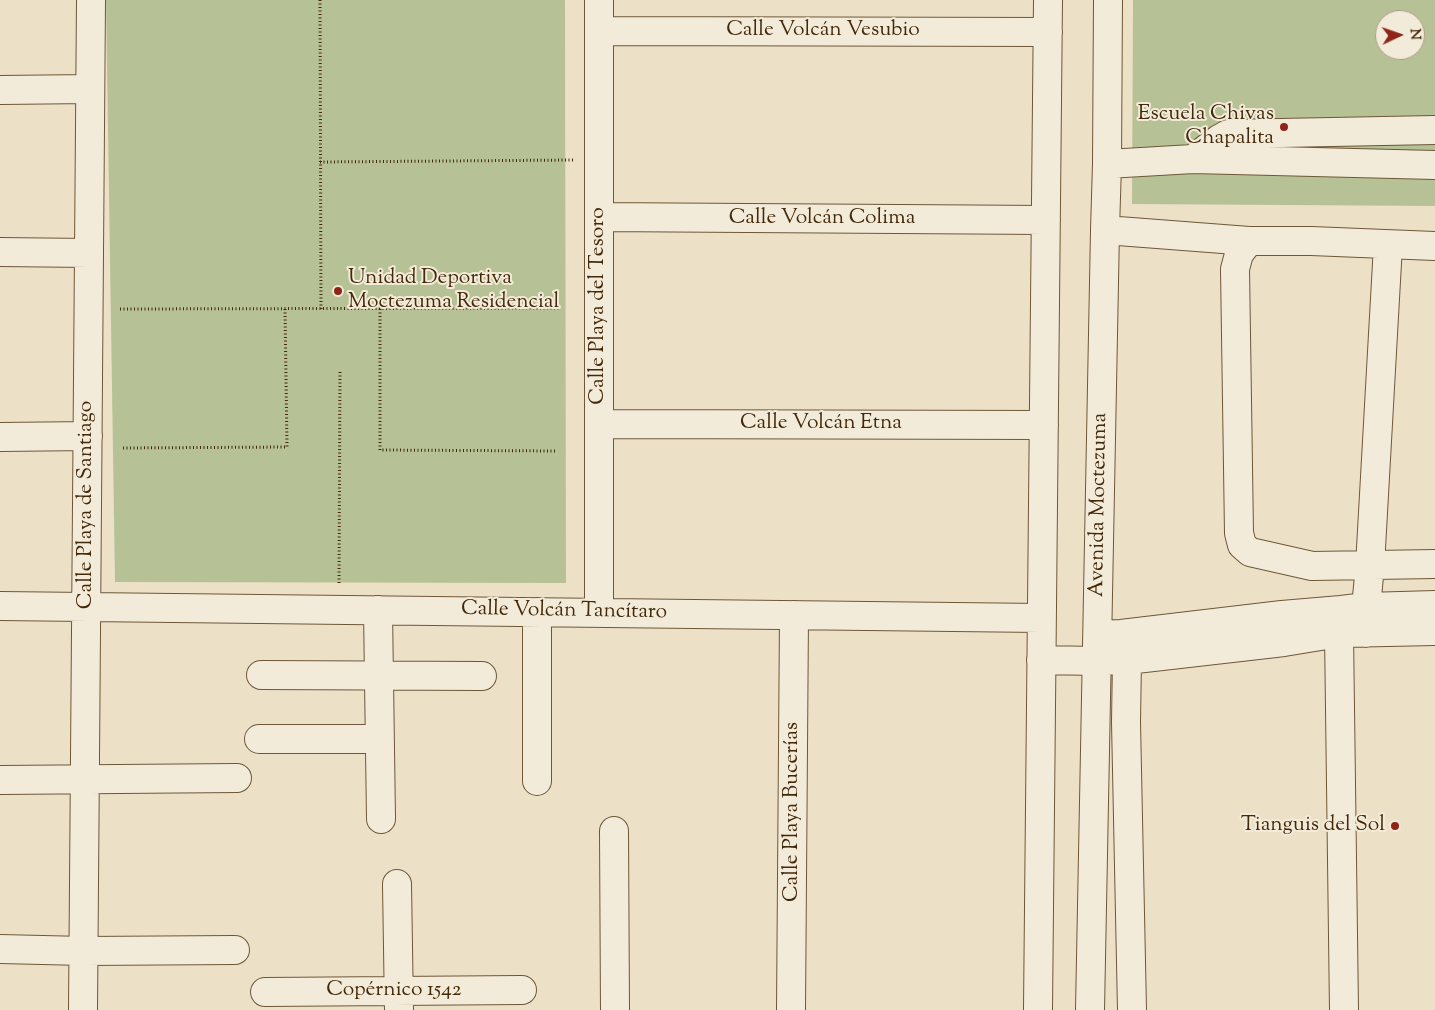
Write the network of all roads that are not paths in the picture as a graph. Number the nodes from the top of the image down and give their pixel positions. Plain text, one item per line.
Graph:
1 (91, 0) edge
2 (599, 0) edge
3 (1048, 0) edge
4 (1108, 0) edge
5 (599, 30) junction
6 (1048, 32) junction
7 (90, 89) junction
8 (0, 90) edge
9 (1435, 130) edge
10 (1193, 160) junction
11 (1108, 164) junction
12 (1435, 165) edge
13 (599, 217) junction
14 (1046, 220) junction
15 (1105, 230) junction
16 (1249, 241) junction
17 (1388, 245) junction
18 (1435, 246) edge
19 (0, 252) edge
20 (89, 253) junction
21 (599, 424) junction
22 (1044, 425) junction
23 (88, 436) junction
24 (0, 437) edge
25 (1435, 564) edge
26 (1370, 566) junction
27 (1435, 605) edge
28 (0, 606) edge
29 (87, 606) junction
30 (378, 610) junction
31 (536, 612) junction
32 (599, 613) junction
33 (794, 615) junction
34 (1041, 618) junction
35 (1366, 620) junction
36 (1435, 631) edge
37 (1339, 634) junction
38 (1098, 635) junction
39 (1041, 660) junction
40 (1128, 660) junction
41 (1097, 662) junction
42 (261, 675) dead end
43 (378, 675) junction
44 (482, 676) dead end
45 (260, 739) dead end
46 (379, 739) junction
47 (237, 778) dead end
48 (85, 779) junction
49 (0, 780) edge
50 (537, 781) dead end
51 (381, 819) dead end
52 (614, 831) dead end
53 (397, 884) dead end
54 (0, 949) edge
55 (235, 950) dead end
56 (84, 951) junction
57 (522, 990) dead end
58 (265, 992) dead end
59 (399, 1000) edge
60 (83, 1010) edge
61 (615, 1010) edge
62 (791, 1010) edge
63 (1038, 1010) edge
64 (1090, 1010) edge
65 (1132, 1010) edge
66 (1344, 1010) edge

1 - 7 street, Calle Playa de Santiago
2 - 5 street, Calle Playa del Tesoro
3 - 6 street
4 - 11 street, Avenida Moctezuma
5 - 6 street, Calle Volcán Vesubio
5 - 13 street, Calle Playa del Tesoro
6 - 14 street
7 - 8 street
7 - 20 street, Calle Playa de Santiago
9 - 10 street
10 - 11 street
10 - 12 street
11 - 15 street, Avenida Moctezuma
13 - 14 street, Calle Volcán Colima
13 - 21 street, Calle Playa del Tesoro
14 - 22 street
15 - 16 street
15 - 38 street, Avenida Moctezuma
16 - 17 street
16 - 26 street
17 - 18 street
17 - 26 street
19 - 20 street
20 - 23 street, Calle Playa de Santiago
21 - 22 street, Calle Volcán Etna
21 - 32 street, Calle Playa del Tesoro
22 - 34 street
23 - 24 street
23 - 29 street, Calle Playa de Santiago
25 - 26 street
26 - 35 street
27 - 35 street
28 - 29 street, Calle Volcán Tancítaro
29 - 30 street, Calle Volcán Tancítaro
29 - 48 street, Calle Playa de Santiago
30 - 31 street, Calle Volcán Tancítaro
30 - 43 street
31 - 32 street, Calle Volcán Tancítaro
31 - 50 street
32 - 33 street, Calle Volcán Tancítaro
33 - 34 street, Calle Volcán Tancítaro
33 - 62 street, Calle Playa Bucerías
34 - 39 street
35 - 36 street
35 - 37 street
35 - 38 street
37 - 40 street
37 - 66 street
38 - 41 street, Avenida Moctezuma
39 - 41 street
39 - 63 street
40 - 41 street
40 - 65 street
41 - 64 street, Avenida Moctezuma
42 - 43 street
43 - 44 street
43 - 46 street
45 - 46 street
46 - 51 street
47 - 48 street
48 - 49 street
48 - 56 street, Calle Playa de Santiago
52 - 61 street
53 - 59 street
54 - 56 street
55 - 56 street
56 - 60 street, Calle Playa de Santiago
57 - 59 street, Copérnico 1542
58 - 59 street, Copérnico 1542

